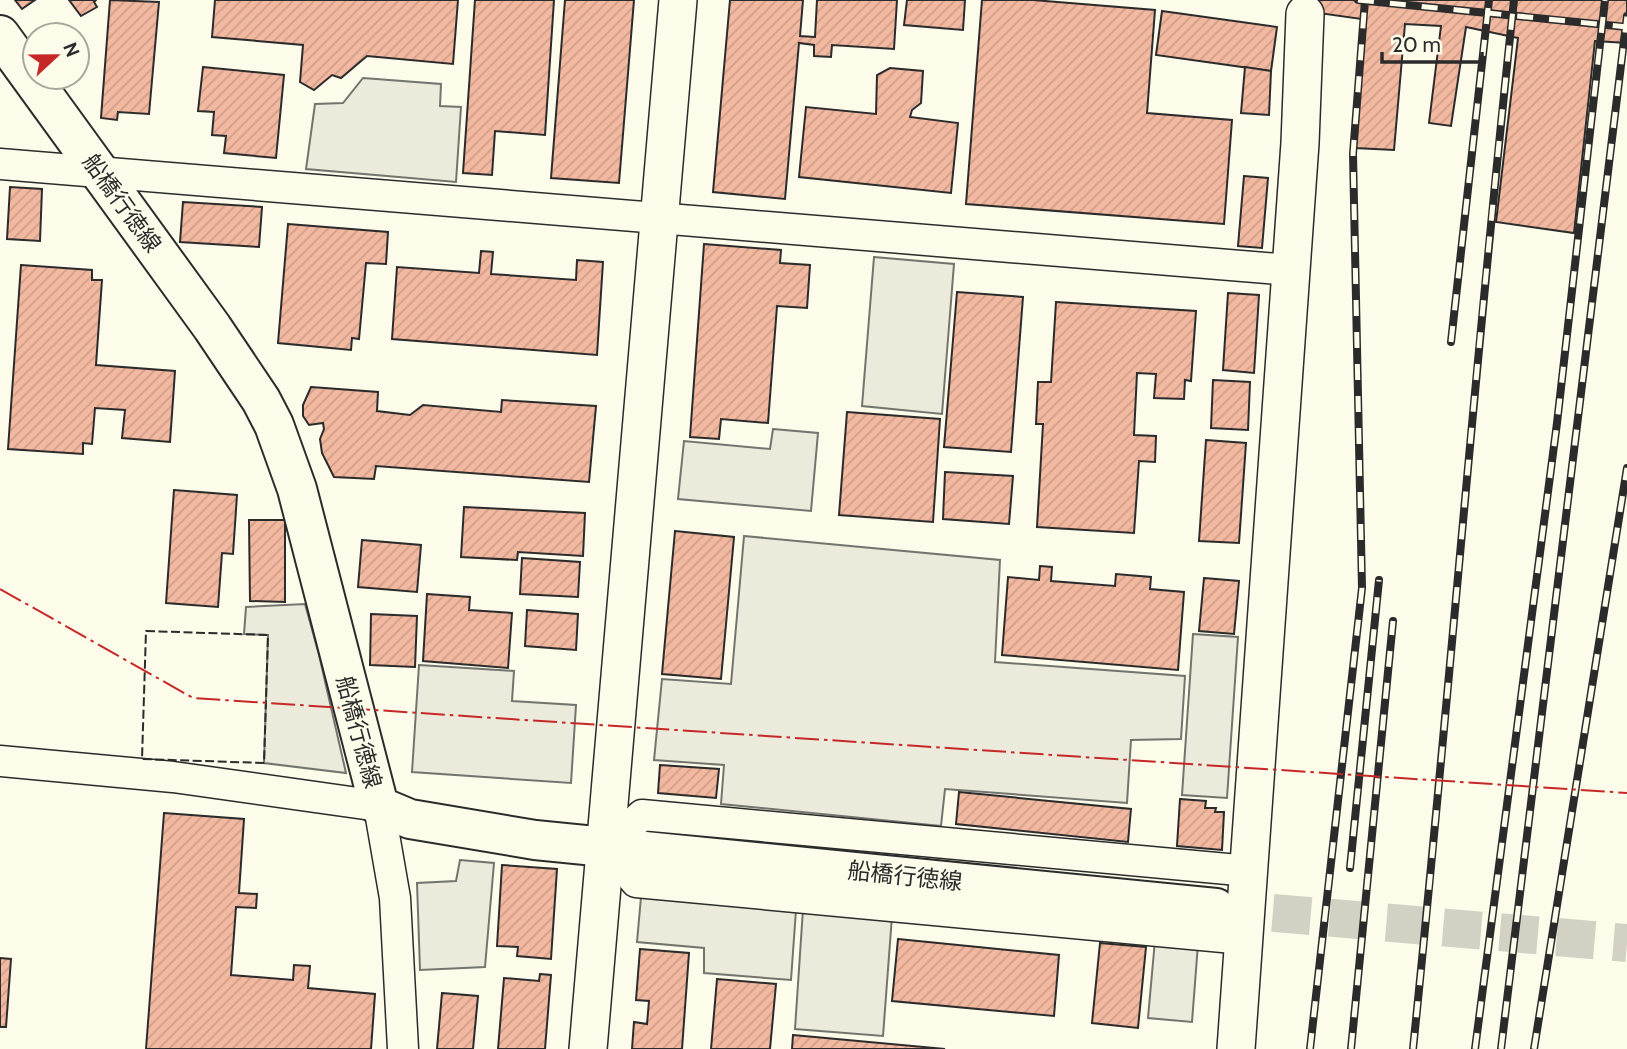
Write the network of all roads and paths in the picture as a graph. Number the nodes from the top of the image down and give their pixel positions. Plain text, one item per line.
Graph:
1 (678, 0) edge
2 (1305, 14) dead end
3 (0, 35) edge
4 (0, 164) edge
5 (101, 173) junction
6 (660, 218) junction
7 (1291, 270) junction
8 (0, 761) edge
9 (379, 806) junction
10 (607, 847) junction
11 (1249, 871) junction
12 (1216, 908) tunnel mouth
13 (1244, 939) junction
14 (403, 1049) edge
15 (588, 1049) edge
16 (1236, 1049) edge

1 - 6 street
2 - 7 street
3 - 5 main road, 船橋行徳線
4 - 5 street
5 - 6 street
5 - 9 main road, 船橋行徳線
6 - 7 street
6 - 10 street
7 - 11 street
8 - 9 street
9 - 10 main road, 船橋行徳線
9 - 14 street
10 - 11 street
10 - 12 main road, 船橋行徳線
10 - 13 street
10 - 15 street
11 - 13 street
13 - 16 street

